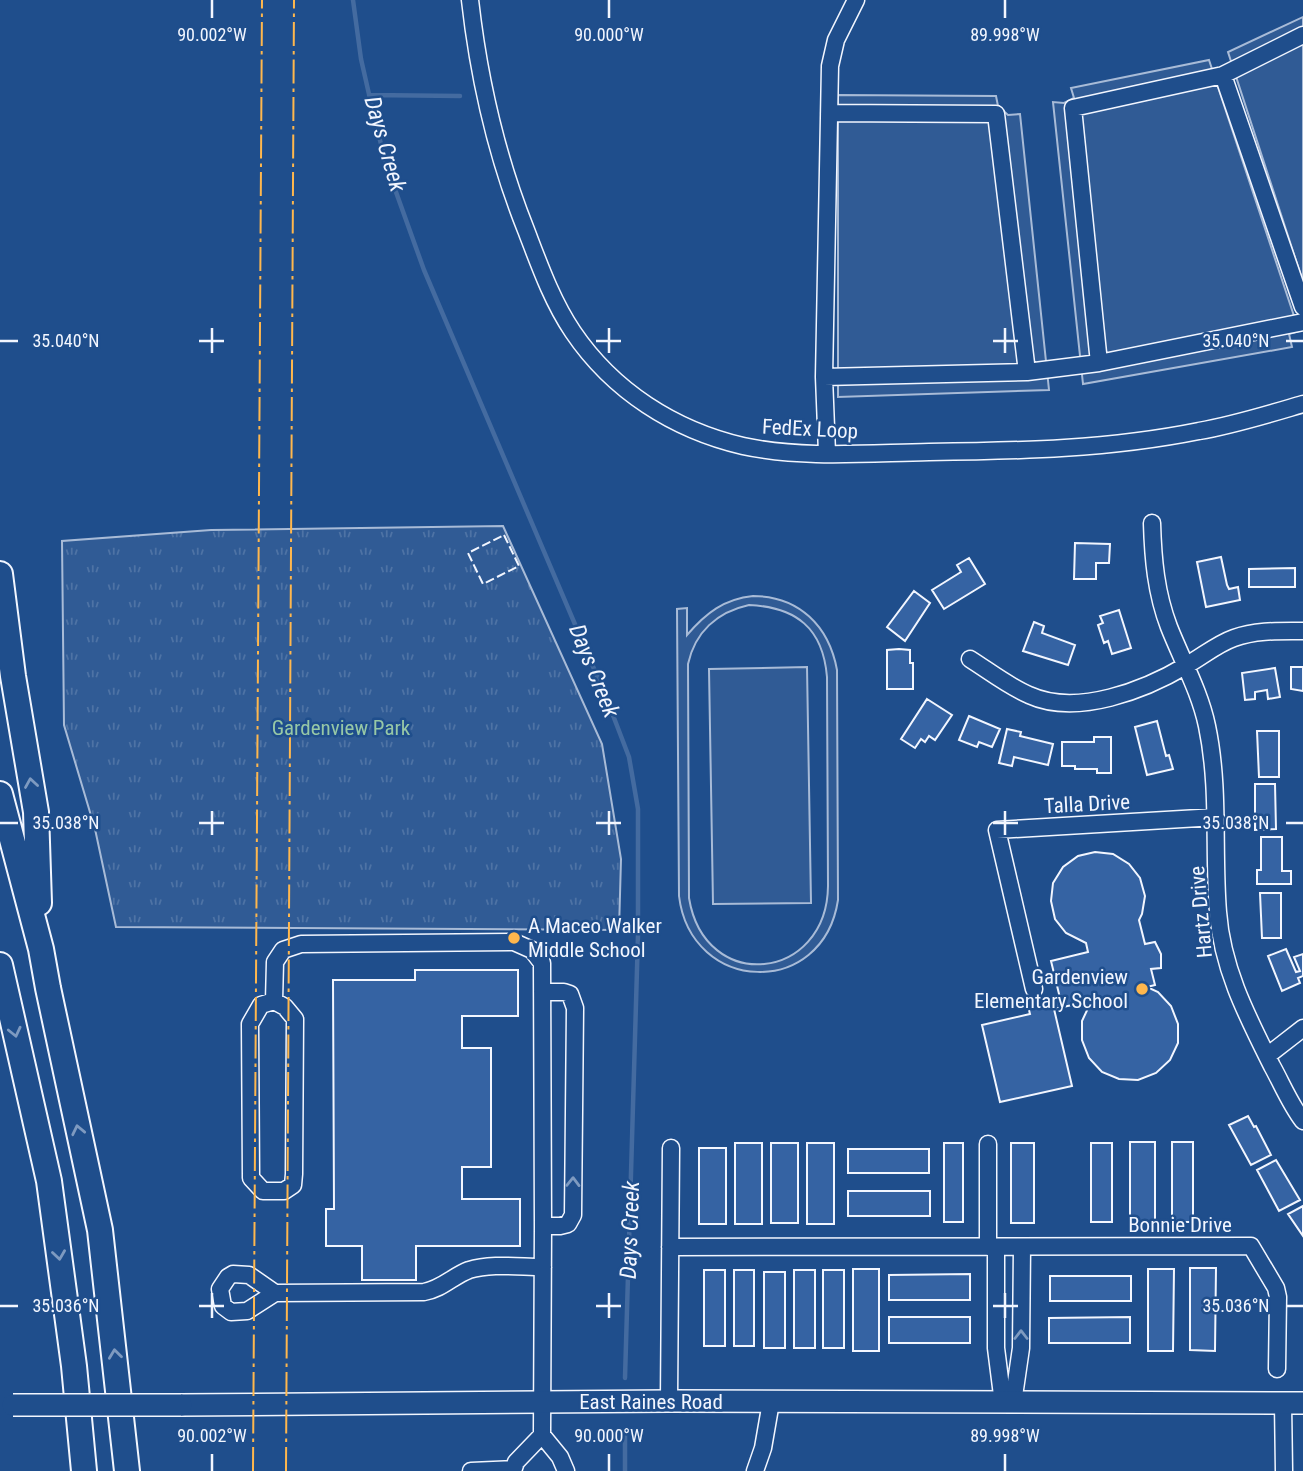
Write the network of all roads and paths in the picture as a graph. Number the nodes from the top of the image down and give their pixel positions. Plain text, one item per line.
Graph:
1 (470, 0) edge
2 (856, 0) edge
3 (1303, 35) edge
4 (1223, 75) junction
5 (829, 113) junction
6 (1303, 307) edge
7 (1303, 322) edge
8 (1099, 363) junction
9 (1027, 372) junction
10 (824, 377) junction
11 (1303, 404) edge
12 (827, 453) junction
13 (1152, 523) dead end
14 (0, 574) edge
15 (1303, 631) edge
16 (970, 659) dead end
17 (1185, 666) junction
18 (0, 794) edge
19 (1216, 817) junction
20 (41, 949) junction
21 (0, 965) edge
22 (1034, 989) dead end
23 (542, 992) junction
24 (274, 1001) junction
25 (1303, 1028) edge
26 (1267, 1056) junction
27 (1303, 1121) edge
28 (988, 1144) dead end
29 (671, 1148) dead end
30 (543, 1226) junction
31 (670, 1247) junction
32 (992, 1247) junction
33 (1022, 1247) junction
34 (543, 1267) junction
35 (275, 1293) dead end
36 (1277, 1369) dead end
37 (668, 1401) junction
38 (771, 1402) junction
39 (542, 1403) junction
40 (1008, 1403) junction
41 (1293, 1403) edge
42 (7, 1405) edge
43 (542, 1435) junction
44 (513, 1470) edge
45 (84, 1471) edge
46 (127, 1471) edge
47 (471, 1471) edge
48 (566, 1471) edge
49 (755, 1471) edge
50 (1284, 1471) edge

1 - 12 street, FedEx Loop
2 - 5 street
3 - 4 street
4 - 6 street
4 - 8 street
5 - 9 street
5 - 10 street
7 - 8 street
8 - 9 street
9 - 10 street
10 - 12 street
11 - 12 street, FedEx Loop
13 - 17 street, Hartz Drive
20 -> 14 highway
15 - 17 street
16 - 17 street
17 - 19 street, Hartz Drive
18 - 20 highway
19 - 22 street, Talla Drive
19 - 26 street, Hartz Drive
46 -> 20 highway
21 -> 45 highway
23 - 24 street
23 - 30 street
30 -> 23 street
24 - 24 street
25 - 26 street
26 - 27 street, Hartz Drive
28 - 32 street
29 - 31 street
30 - 34 street
31 - 32 street, Bonnie Drive
31 - 37 street
32 - 33 street, Bonnie Drive
32 - 40 street
33 - 36 street, Bonnie Drive
40 -> 33 street
34 - 35 street
34 - 39 street
37 - 38 main road, East Raines Road
37 - 39 main road, East Raines Road
38 - 40 main road, East Raines Road
38 - 49 street
39 - 42 main road, East Raines Road, bridge
39 - 43 street
40 - 41 main road, East Raines Road
41 - 50 street
43 - 44 street
43 - 48 street
44 - 47 street

